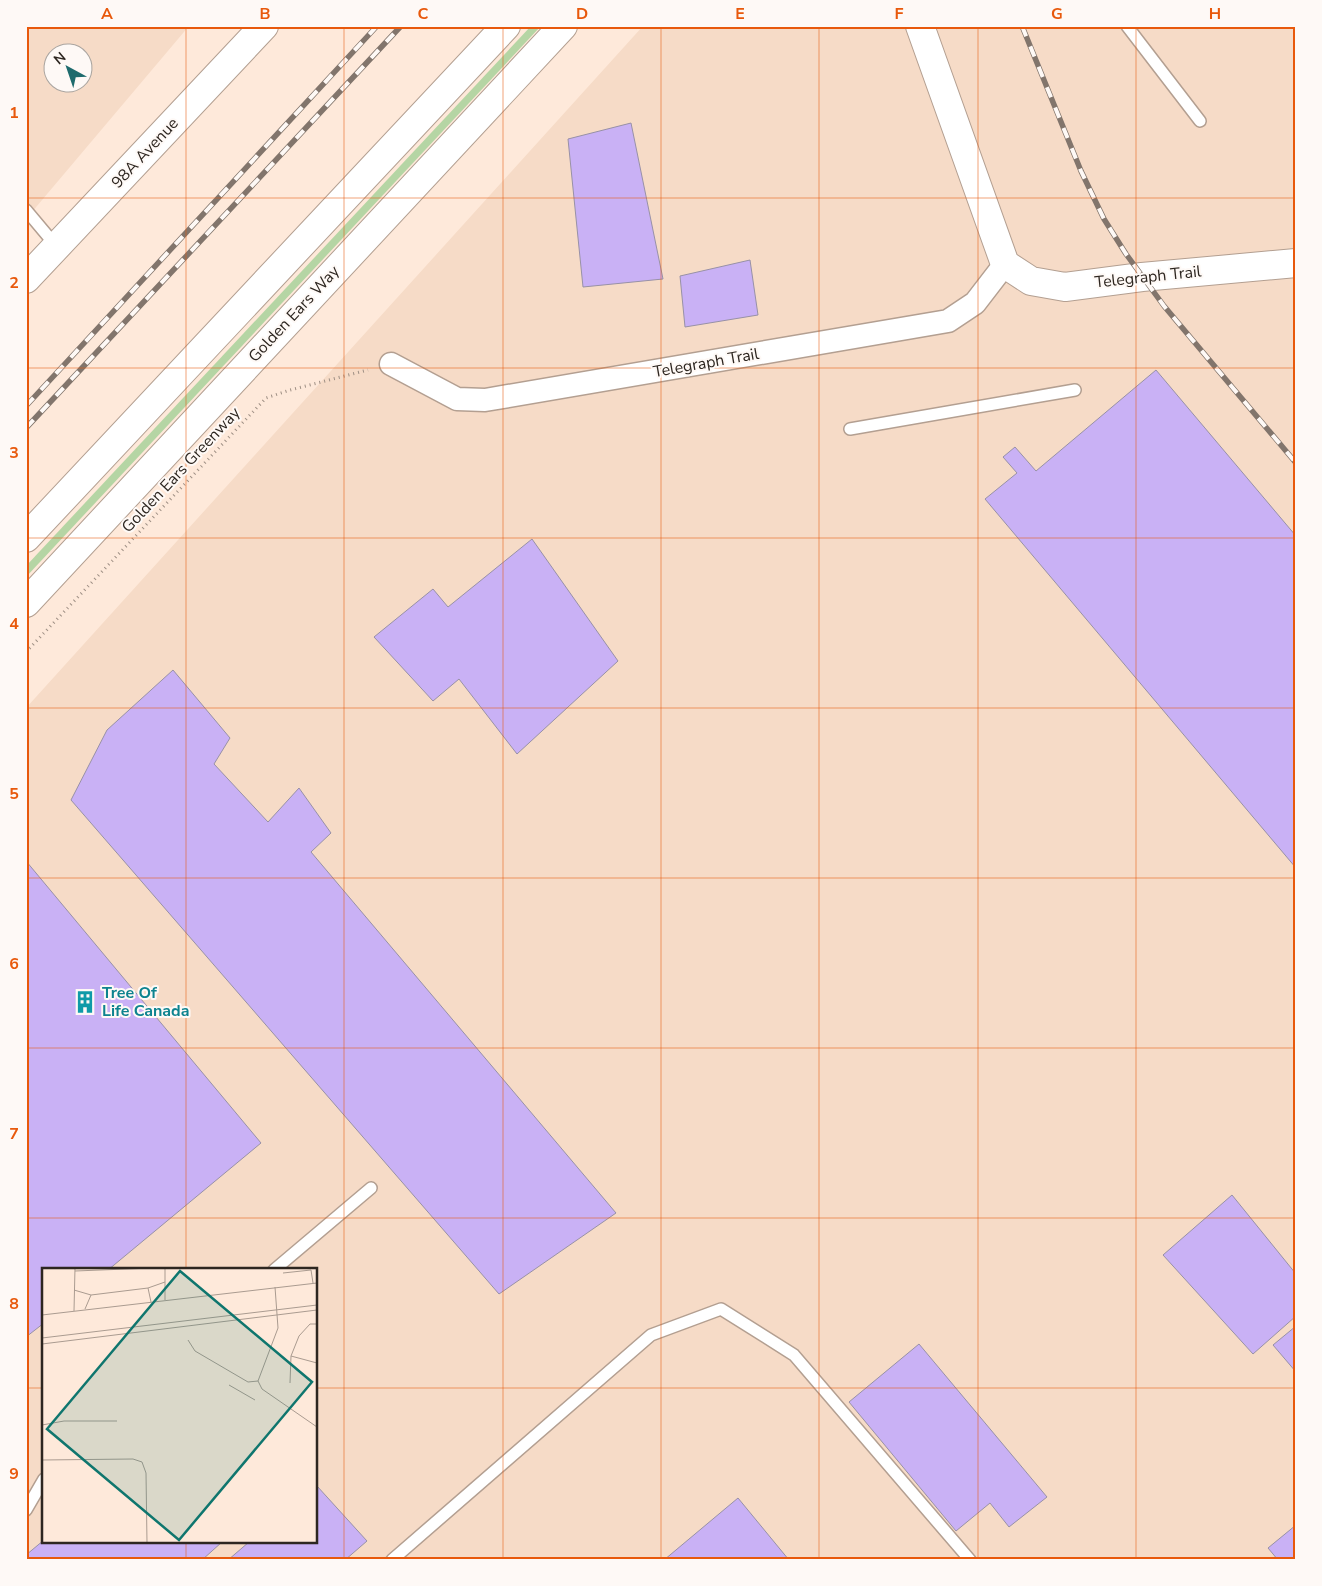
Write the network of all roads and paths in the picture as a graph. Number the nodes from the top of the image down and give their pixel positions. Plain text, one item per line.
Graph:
1 (264, 26) edge
2 (506, 26) edge
3 (563, 26) edge
4 (920, 26) edge
5 (1127, 26) edge
6 (1200, 121) dead end
7 (26, 210) edge
8 (57, 247) junction
9 (1296, 263) edge
10 (1005, 264) junction
11 (26, 280) edge
12 (390, 364) joint
13 (1075, 390) dead end
14 (850, 429) dead end
15 (26, 538) edge
16 (26, 603) edge
17 (26, 652) edge
18 (371, 1188) dead end
19 (276, 1268) edge
20 (42, 1482) edge
21 (26, 1510) edge
22 (392, 1560) edge
23 (970, 1560) edge

1 - 8 main road, 98A Avenue
2 - 15 main road
3 - 16 main road, Golden Ears Way
4 - 10 main road
5 - 6 lane
7 - 8 lane
8 - 11 main road, 98A Avenue
9 - 10 main road, Telegraph Trail
10 - 12 street, Telegraph Trail
12 - 17 path, Golden Ears Greenway
13 - 14 lane
18 - 19 lane
20 - 21 lane
22 - 23 lane

